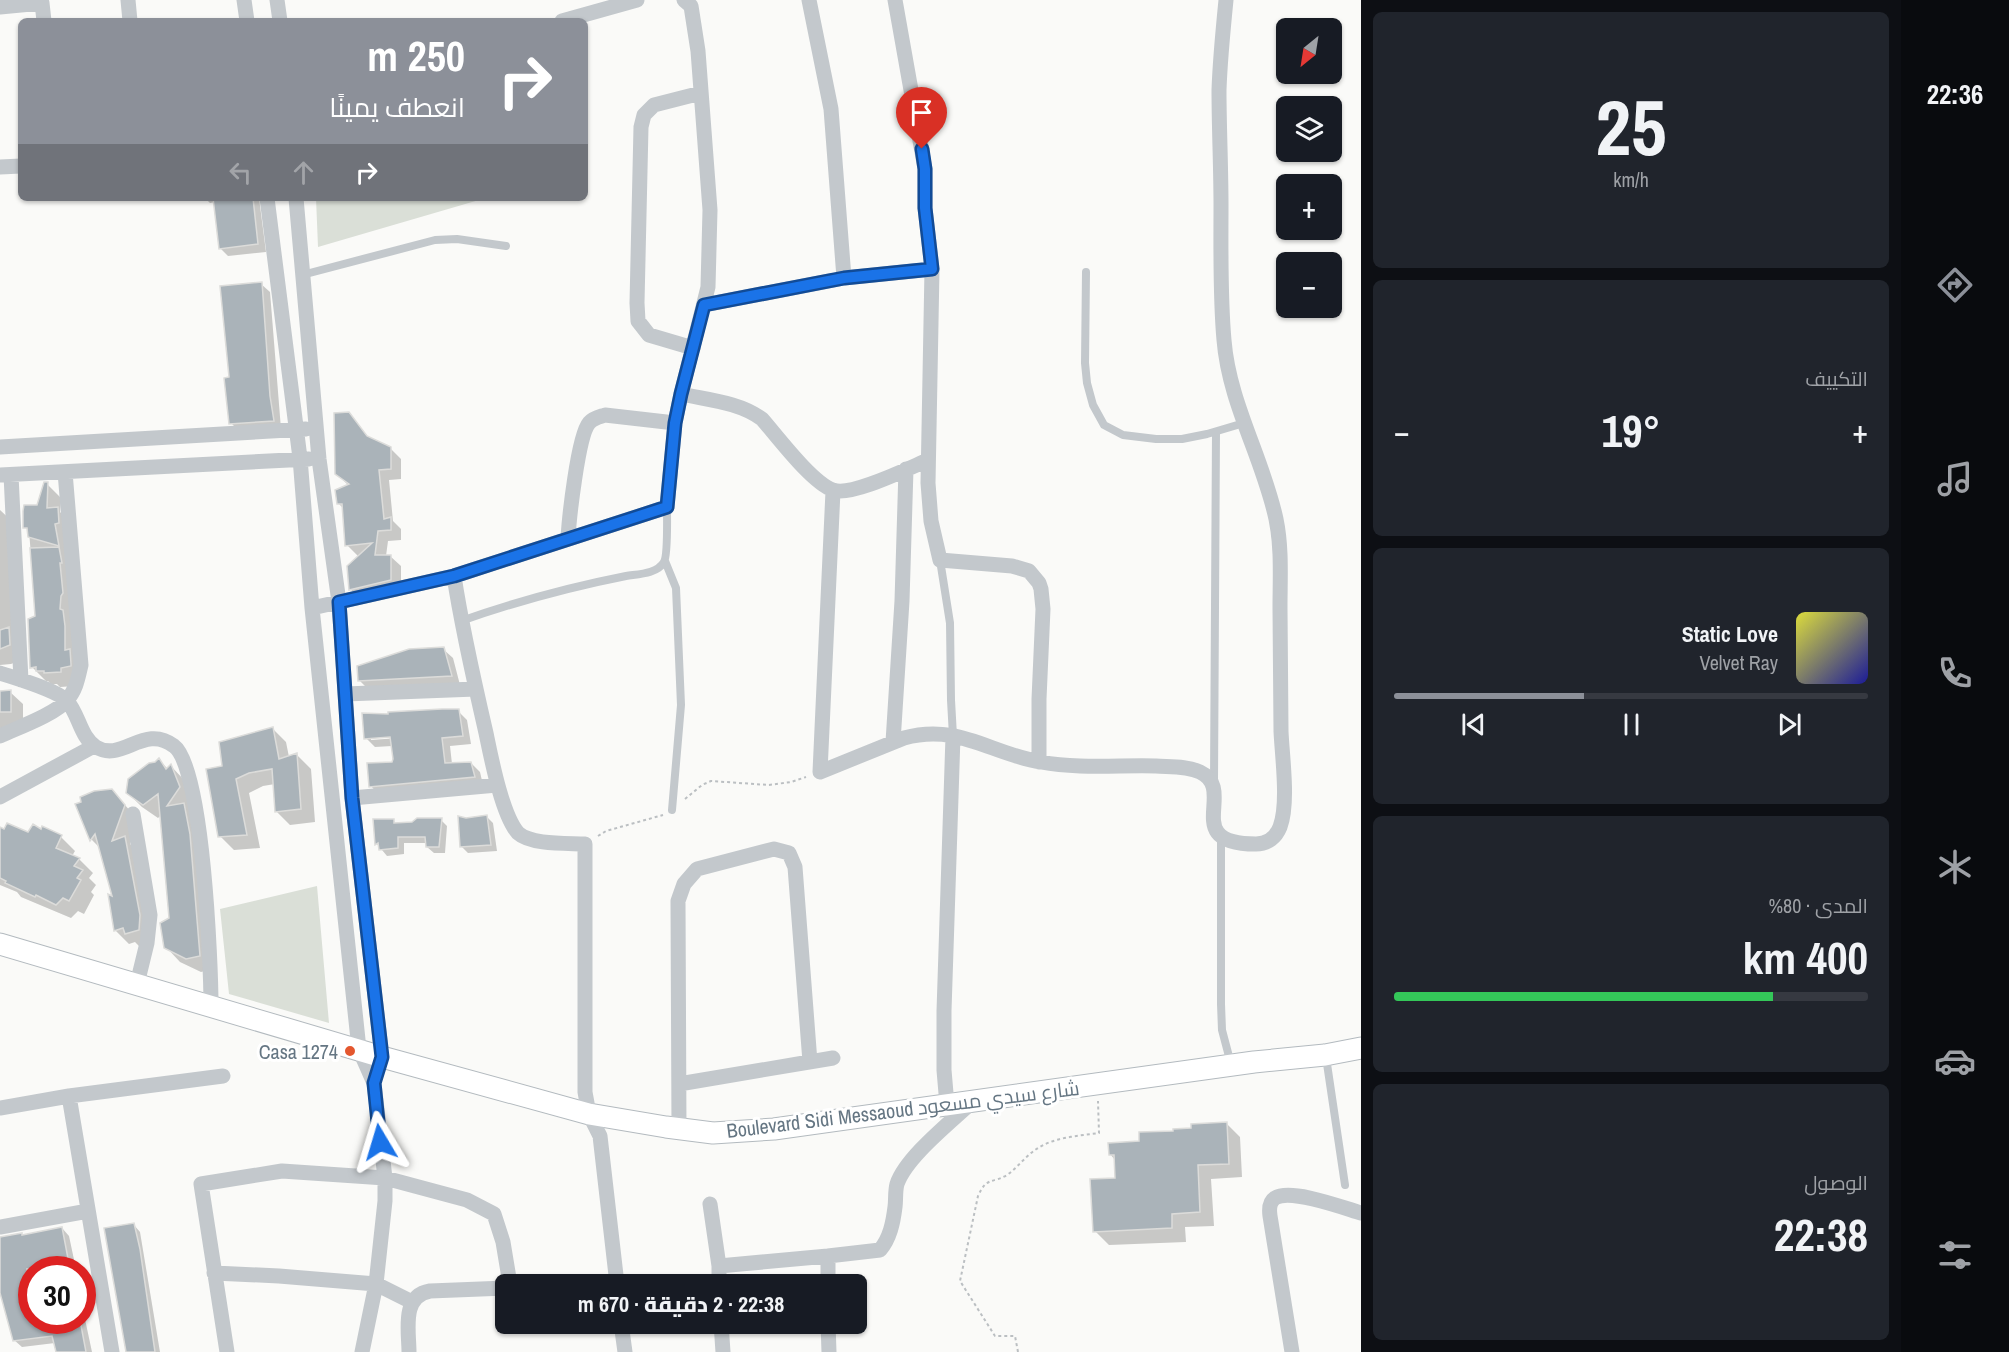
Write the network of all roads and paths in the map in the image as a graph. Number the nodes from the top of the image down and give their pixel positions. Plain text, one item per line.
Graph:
1 (128, 0) edge
2 (244, 0) edge
3 (277, 0) edge
4 (638, 0) edge
5 (684, 0) edge
6 (809, 0) edge
7 (895, 0) edge
8 (1226, 0) edge
9 (42, 2) edge
10 (0, 7) edge
11 (44, 18) edge
12 (130, 18) edge
13 (247, 18) edge
14 (280, 18) edge
15 (573, 18) edge
16 (701, 93) junction
17 (18, 166) edge
18 (0, 167) edge
19 (267, 201) edge
20 (296, 201) edge
21 (506, 246) dead end
22 (932, 269) junction
23 (1086, 272) dead end
24 (302, 275) junction
25 (844, 278) junction
26 (704, 305) junction
27 (693, 348) junction
28 (681, 394) junction
29 (675, 423) junction
30 (1244, 423) junction
31 (316, 429) junction
32 (295, 430) junction
33 (1216, 432) junction
34 (0, 447) edge
35 (300, 459) junction
36 (319, 459) junction
37 (928, 460) junction
38 (906, 469) junction
39 (65, 472) junction
40 (5, 475) edge
41 (833, 490) junction
42 (667, 507) junction
43 (568, 539) junction
44 (665, 561) junction
45 (940, 561) junction
46 (454, 576) junction
47 (339, 602) junction
48 (312, 608) junction
49 (460, 621) junction
50 (0, 672) edge
51 (21, 680) junction
52 (476, 689) junction
53 (345, 694) junction
54 (67, 701) junction
55 (0, 736) edge
56 (954, 736) junction
57 (893, 742) junction
58 (94, 746) junction
59 (1039, 762) junction
60 (820, 772) junction
61 (497, 785) junction
62 (1214, 786) junction
63 (0, 797) edge
64 (352, 798) junction
65 (672, 810) junction
66 (133, 813) dead end
67 (1221, 836) junction
68 (585, 844) junction
69 (0, 944) edge
70 (138, 984) junction
71 (211, 1006) junction
72 (360, 1048) junction
73 (1361, 1048) edge
74 (1325, 1055) junction
75 (382, 1057) junction
76 (833, 1058) dead end
77 (810, 1062) junction
78 (1231, 1065) junction
79 (223, 1076) dead end
80 (374, 1083) junction
81 (679, 1084) junction
82 (1097, 1085) junction
83 (69, 1096) junction
84 (973, 1101) junction
85 (947, 1105) junction
86 (0, 1108) edge
87 (588, 1114) junction
88 (680, 1129) junction
89 (385, 1178) junction
90 (1345, 1185) dead end
91 (710, 1204) dead end
92 (88, 1211) junction
93 (1361, 1213) edge
94 (0, 1227) edge
95 (828, 1256) junction
96 (718, 1266) junction
97 (214, 1273) junction
98 (508, 1274) edge
99 (616, 1274) edge
100 (718, 1274) edge
101 (828, 1274) edge
102 (376, 1284) junction
103 (495, 1288) edge
104 (412, 1302) junction
105 (623, 1334) edge
106 (722, 1334) edge
107 (828, 1334) edge
108 (112, 1352) edge
109 (227, 1352) edge
110 (363, 1352) edge
111 (409, 1352) edge
112 (625, 1352) edge
113 (723, 1352) edge
114 (829, 1352) edge
115 (1018, 1352) edge
116 (1292, 1352) edge

1 - 12 street
2 - 13 street
3 - 14 street
4 - 15 street
5 - 16 street
6 - 25 street
7 - 22 street
8 - 30 street
9 - 10 street
9 - 11 street
16 - 26 street
16 - 27 street
17 - 18 street
19 - 32 street
20 - 24 street
21 - 24 lane
22 - 25 street
22 - 37 street
23 - 33 lane
24 - 31 street
25 - 26 street
26 - 27 street
27 - 28 street
28 - 29 street
28 - 41 street
29 - 42 street
29 - 43 street
30 - 33 lane
30 - 67 street
31 - 32 street
31 - 36 street
32 - 34 street
32 - 35 street
33 - 62 lane
35 - 36 street
35 - 39 street
35 - 48 street
36 - 47 street
37 - 38 street
37 - 45 street
38 - 41 street
38 - 57 street
39 - 40 street
39 - 54 street
40 - 51 street
41 - 60 street
42 - 43 street
42 - 44 lane
43 - 46 street
44 - 49 lane
44 - 65 lane
45 - 56 lane
45 - 59 street
46 - 47 street
46 - 49 street
47 - 48 street
47 - 53 street
48 - 72 street
49 - 52 street
50 - 51 street
51 - 54 street
52 - 53 street
52 - 61 street
53 - 64 street
54 - 55 street
54 - 58 street
56 - 57 street
56 - 59 street
56 - 85 street
57 - 60 street
58 - 63 street
58 - 71 street
59 - 62 street
60 - 65 path
61 - 64 street
61 - 68 street
62 - 67 street
64 - 75 street
65 - 68 path
66 - 70 street
67 - 78 lane
68 - 87 street
69 - 70 street, Boulevard Sidi Messaoud شارع سيدي مسعود
70 - 71 street, Boulevard Sidi Messaoud شارع سيدي مسعود
71 - 72 street, Boulevard Sidi Messaoud شارع سيدي مسعود
72 - 75 street, Boulevard Sidi Messaoud شارع سيدي مسعود
72 - 80 street
73 - 74 street, Boulevard Sidi Messaoud شارع سيدي مسعود
74 - 78 street, Boulevard Sidi Messaoud شارع سيدي مسعود
74 - 90 lane
75 - 80 street
75 - 87 street, Boulevard Sidi Messaoud شارع سيدي مسعود
76 - 77 street
77 - 81 street
77 - 81 street
78 - 82 street, Boulevard Sidi Messaoud شارع سيدي مسعود
79 - 83 street
80 - 89 street
81 - 88 street
82 - 84 street, Boulevard Sidi Messaoud شارع سيدي مسعود
82 - 115 path
83 - 86 street
83 - 92 street
84 - 85 street, Boulevard Sidi Messaoud شارع سيدي مسعود
84 - 95 street
85 - 88 street, Boulevard Sidi Messaoud شارع سيدي مسعود
87 - 88 street, Boulevard Sidi Messaoud شارع سيدي مسعود
87 - 99 street
89 - 97 street
89 - 98 street
89 - 102 street
91 - 96 street
92 - 94 street
92 - 108 street
93 - 116 street
95 - 96 street
95 - 101 street
96 - 100 street
97 - 102 street
97 - 109 street
102 - 104 street
102 - 110 street
103 - 104 street
104 - 111 street
105 - 112 street
106 - 113 street
107 - 114 street

